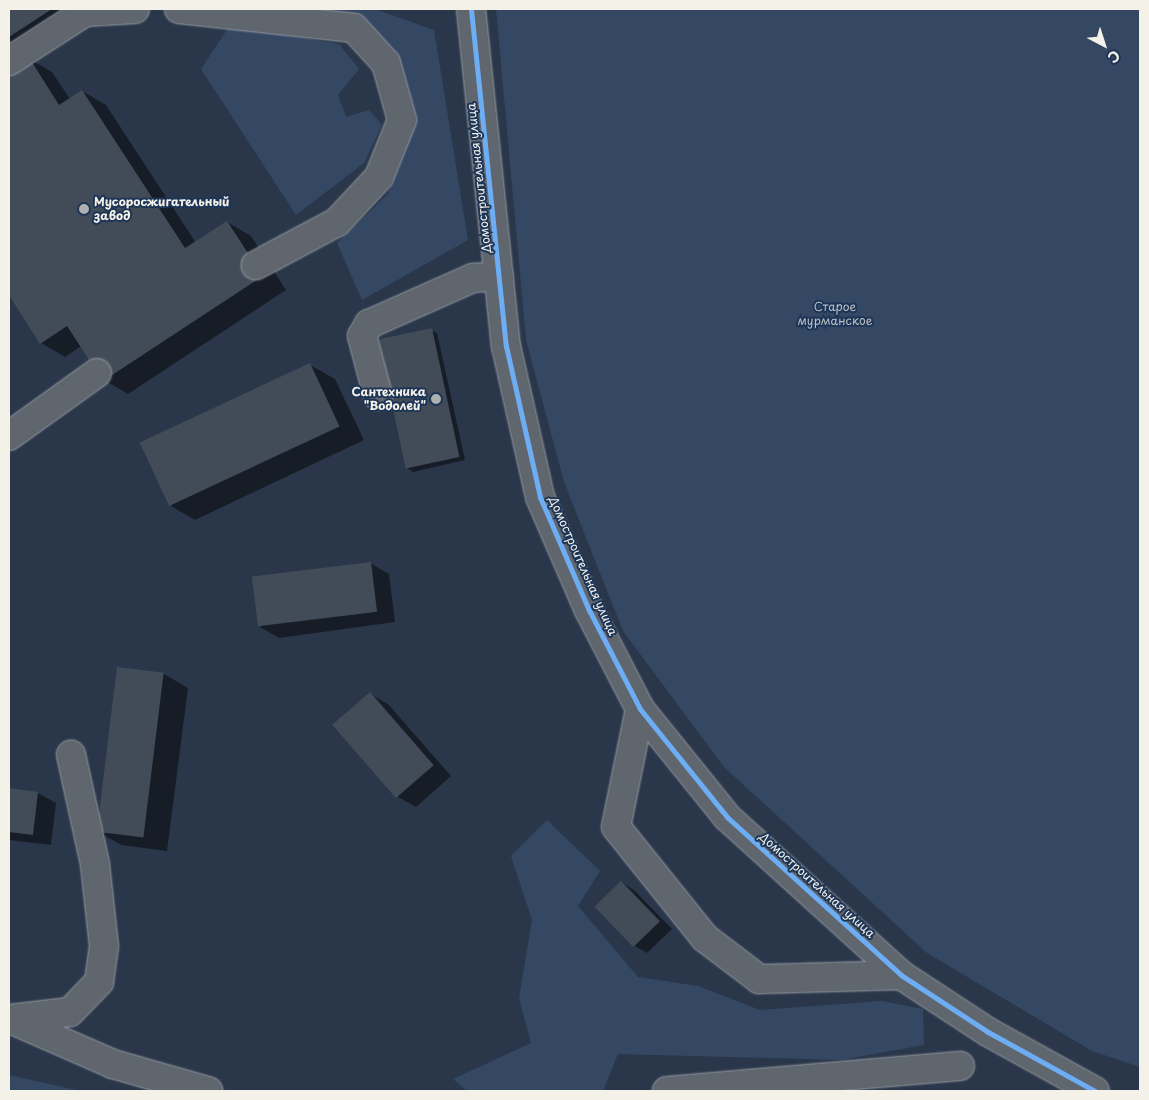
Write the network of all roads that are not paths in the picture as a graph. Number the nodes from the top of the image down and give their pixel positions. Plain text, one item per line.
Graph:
1 (135, 9) edge
2 (179, 9) edge
3 (471, 9) edge
4 (9, 61) edge
5 (256, 265) dead end
6 (499, 276) junction
7 (97, 373) dead end
8 (378, 396) dead end
9 (9, 436) edge
10 (640, 709) junction
11 (71, 755) dead end
12 (902, 975) junction
13 (9, 1019) edge
14 (960, 1066) dead end
15 (208, 1091) edge
16 (667, 1091) edge
17 (1095, 1091) edge

1 - 4 street
2 - 5 street
3 - 6 street, Домостроительная улица
6 - 8 street
6 - 10 street, Домостроительная улица
7 - 9 street
10 - 12 street, Домостроительная улица
10 - 12 street
11 - 13 street
12 - 17 street, Домостроительная улица
13 - 15 street
14 - 16 street

